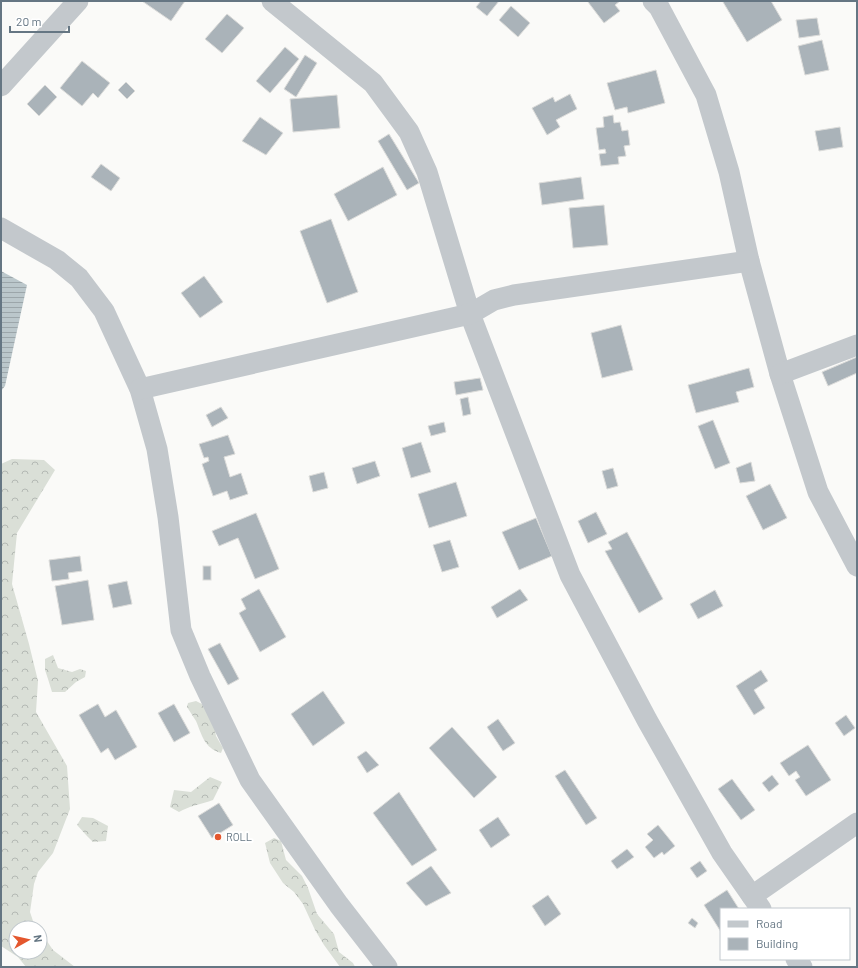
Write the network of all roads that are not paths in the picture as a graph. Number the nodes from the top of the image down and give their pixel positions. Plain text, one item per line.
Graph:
1 (78, 1) edge
2 (272, 1) edge
3 (653, 1) edge
4 (1, 86) edge
5 (1, 228) edge
6 (749, 261) junction
7 (470, 314) junction
8 (857, 345) edge
9 (780, 374) junction
10 (140, 389) junction
11 (857, 566) edge
12 (857, 823) edge
13 (756, 902) edge
14 (387, 967) edge

1 - 4 street
2 - 7 street
3 - 6 street
5 - 10 street
6 - 7 street
6 - 9 street
7 - 10 street
7 - 13 street
8 - 9 street
9 - 11 street
10 - 14 street
12 - 13 street

